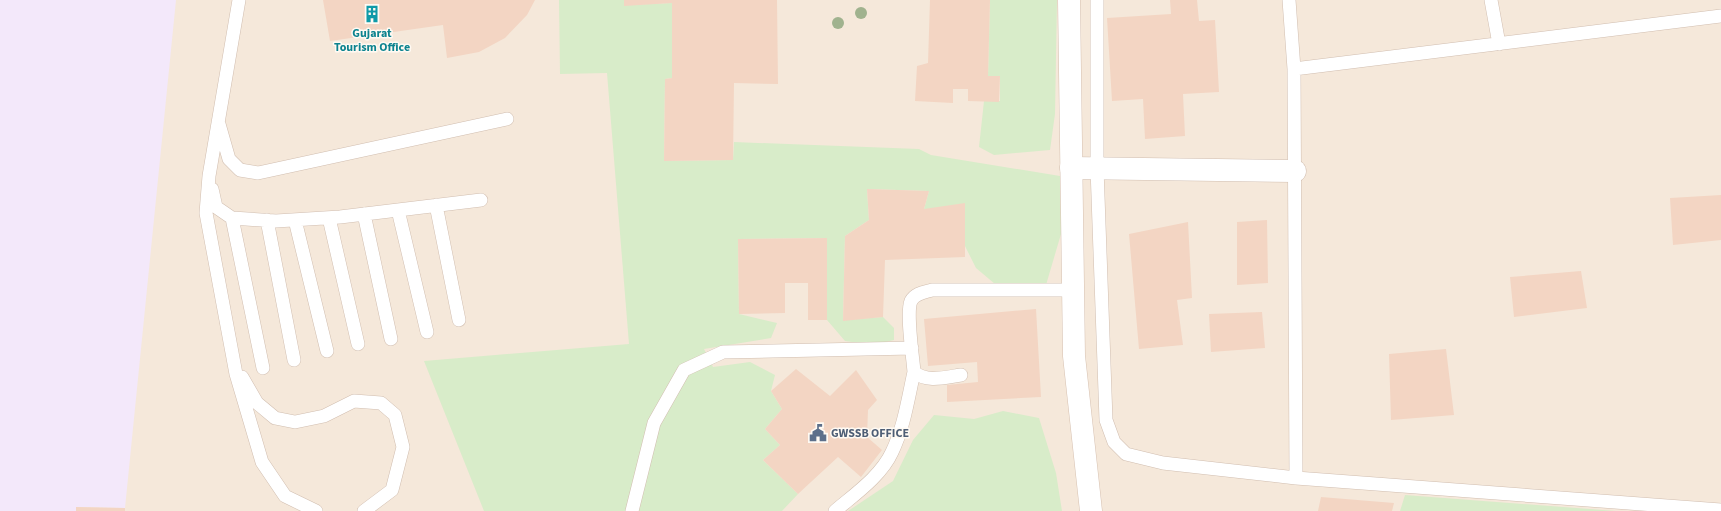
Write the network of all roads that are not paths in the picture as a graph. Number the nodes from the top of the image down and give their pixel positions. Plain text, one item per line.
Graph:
1 (239, 0) edge
2 (1069, 0) edge
3 (1097, 0) edge
4 (1289, 0) edge
5 (1490, 0) edge
6 (1721, 16) edge
7 (1499, 44) junction
8 (1294, 69) junction
9 (218, 119) junction
10 (506, 119) dead end
11 (1071, 168) junction
12 (1097, 168) junction
13 (1295, 171) junction
14 (209, 176) junction
15 (481, 200) dead end
16 (436, 205) junction
17 (398, 210) junction
18 (364, 214) junction
19 (232, 218) junction
20 (329, 218) junction
21 (266, 220) junction
22 (295, 220) junction
23 (1073, 290) junction
24 (459, 320) dead end
25 (427, 332) dead end
26 (391, 339) dead end
27 (358, 344) dead end
28 (912, 348) junction
29 (326, 351) dead end
30 (294, 360) dead end
31 (234, 363) junction
32 (263, 368) dead end
33 (914, 372) junction
34 (961, 375) dead end
35 (1296, 478) junction
36 (1721, 510) edge
37 (316, 511) edge
38 (364, 511) edge
39 (632, 511) edge
40 (836, 511) edge
41 (1092, 511) edge

1 - 9 lane
2 - 11 street
3 - 12 lane
4 - 8 lane
5 - 7 lane
6 - 7 lane
7 - 8 lane
8 - 13 lane
9 - 10 lane
9 - 14 lane
11 - 12 street
11 - 23 street
12 - 13 street
12 - 35 lane
13 - 35 lane
14 - 19 lane
14 - 31 lane
15 - 16 lane
16 - 17 lane
16 - 24 lane
17 - 18 lane
17 - 25 lane
18 - 20 lane
18 - 26 lane
19 - 21 lane
19 - 32 lane
20 - 22 lane
20 - 27 lane
21 - 22 lane
21 - 30 lane
22 - 29 lane
23 - 28 lane
23 - 41 street
28 - 33 lane
28 - 39 lane
31 - 37 lane
31 - 38 lane
33 - 34 lane
33 - 40 lane
35 - 36 lane

